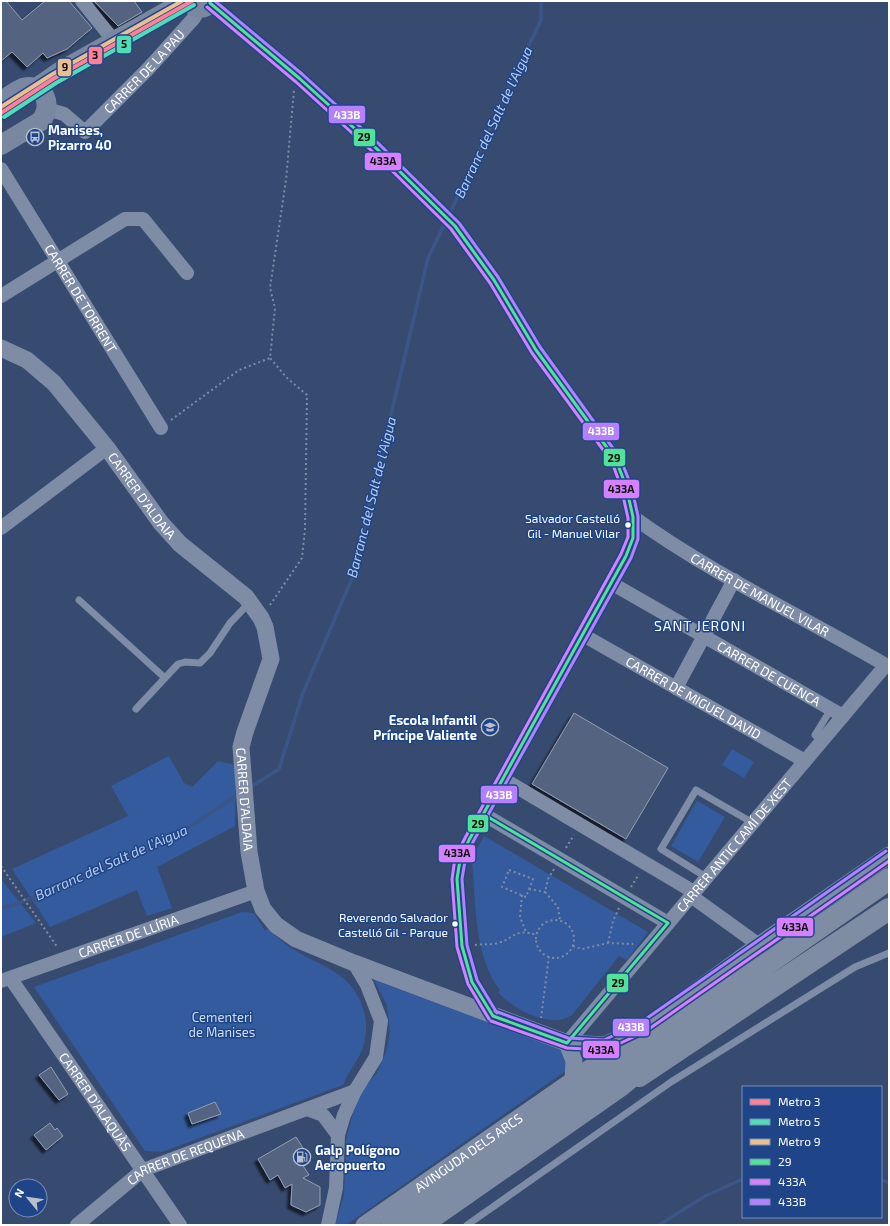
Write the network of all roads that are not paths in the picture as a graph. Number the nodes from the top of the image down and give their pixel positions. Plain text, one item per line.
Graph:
1 (82, 1) edge
2 (199, 3) edge
3 (114, 41) junction
4 (36, 88) junction
5 (1, 101) edge
6 (47, 109) junction
7 (1, 145) edge
8 (1, 169) edge
9 (58, 260) junction
10 (187, 273) dead end
11 (1, 296) edge
12 (1, 348) edge
13 (161, 428) road end
14 (107, 448) junction
15 (633, 517) junction
16 (1, 528) edge
17 (734, 580) junction
18 (611, 583) junction
19 (79, 600) dead end
20 (250, 602) junction
21 (583, 635) junction
22 (704, 636) junction
23 (887, 666) edge
24 (165, 678) junction
25 (676, 688) junction
26 (136, 708) dead end
27 (837, 712) junction
28 (805, 761) junction
29 (503, 779) junction
30 (483, 814) junction
31 (753, 823) junction
32 (889, 855) edge
33 (706, 878) junction
34 (889, 879) edge
35 (256, 890) junction
36 (692, 894) junction
37 (889, 895) edge
38 (889, 909) edge
39 (668, 923) junction
40 (759, 945) junction
41 (889, 953) edge
42 (354, 963) junction
43 (6, 980) edge
44 (493, 1016) junction
45 (643, 1027) junction
46 (567, 1043) junction
47 (573, 1080) junction
48 (620, 1086) junction
49 (355, 1092) junction
50 (307, 1109) junction
51 (338, 1135) junction
52 (143, 1170) junction
53 (77, 1225) edge
54 (180, 1225) edge
55 (328, 1225) edge
56 (364, 1225) edge
57 (392, 1225) edge
58 (421, 1225) edge
59 (467, 1225) edge

1 - 3 street
2 - 3 main road
2 - 6 street, CARRER DE LA PAU
2 - 15 street
3 - 4 main road
4 - 5 main road
4 - 6 main road
6 - 7 main road
8 - 9 street, CARRER DE TORRENT
9 - 10 street
9 - 11 street
9 - 13 street, CARRER DE TORRENT
12 - 14 street, CARRER D’ALDAIA
14 - 16 street
14 - 20 street, CARRER D’ALDAIA
15 - 17 street, CARRER DE MANUEL VILAR
15 - 18 street
17 - 22 street
17 - 23 street, CARRER DE MANUEL VILAR
18 - 21 street
18 - 22 street, CARRER DE CUENCA
19 - 24 lane
20 - 24 lane
20 - 35 street, CARRER D’ALDAIA
21 - 25 street, CARRER DE MIGUEL DAVID
21 - 29 street
22 - 25 street
22 - 27 street, CARRER DE CUENCA
23 - 27 street, CARRER ANTIC CAMÍ DE XEST
24 - 26 lane
25 - 28 street, CARRER DE MIGUEL DAVID
27 - 28 street, CARRER ANTIC CAMÍ DE XEST
28 - 31 street, CARRER ANTIC CAMÍ DE XEST
29 - 30 street
29 - 36 street
30 - 39 street
30 - 44 street
31 - 33 street, CARRER ANTIC CAMÍ DE XEST
31 - 33 lane
32 - 40 street
33 - 36 street, CARRER ANTIC CAMÍ DE XEST
34 - 57 highway
35 - 42 street, CARRER D’ALDAIA
35 - 43 street, CARRER DE LLÍRIA
36 - 39 street, CARRER ANTIC CAMÍ DE XEST
36 - 40 street
37 - 48 highway
38 - 48 highway
39 - 46 street, CARRER ANTIC CAMÍ DE XEST
40 - 45 street
41 - 59 lane
42 - 44 street, CARRER D’ALDAIA
42 - 49 street
43 - 52 street, CARRER D’ALAQUÀS
44 - 46 street, CARRER D’ALDAIA
45 - 46 street, CARRER D’ALDAIA
45 - 47 street, AVINGUDA DELS ARCS
46 - 47 street
47 - 56 street, AVINGUDA DELS ARCS
48 - 58 highway
49 - 50 street, CARRER DE REQUENA
49 - 51 street
50 - 51 street
50 - 52 street, CARRER DE REQUENA
51 - 55 street
52 - 53 street, CARRER DE REQUENA
52 - 54 street, CARRER D’ALAQUÀS

